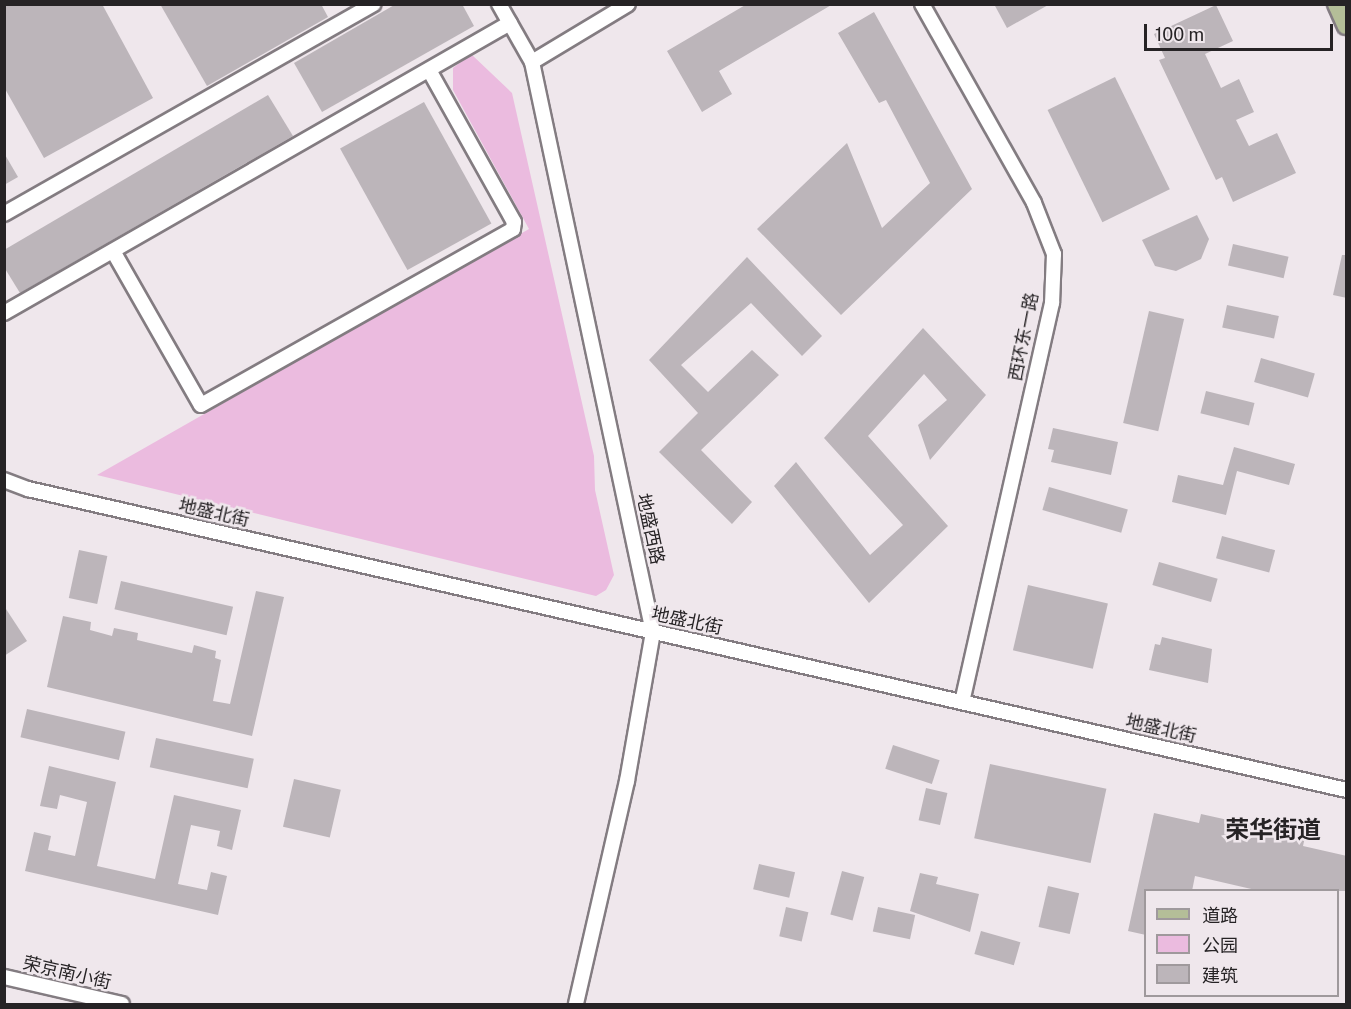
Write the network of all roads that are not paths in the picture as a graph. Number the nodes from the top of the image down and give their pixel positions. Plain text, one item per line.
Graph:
1 (374, 4) edge
2 (499, 4) edge
3 (628, 4) edge
4 (922, 4) edge
5 (1336, 4) edge
6 (357, 8) edge
7 (510, 23) junction
8 (1347, 26) edge
9 (532, 62) junction
10 (429, 70) junction
11 (4, 214) edge
12 (113, 251) junction
13 (4, 313) edge
14 (4, 480) edge
15 (4, 487) edge
16 (21, 487) junction
17 (653, 632) junction
18 (962, 702) junction
19 (1347, 790) edge
20 (4, 977) edge
21 (122, 1005) edge
22 (576, 1005) edge

1 - 6 street
2 - 7 street, 地盛西路
3 - 9 street
4 - 18 street, 西环东一路
5 - 8 main road
6 - 11 street
7 - 9 street, 地盛西路
7 - 10 street
9 - 17 street, 地盛西路
10 - 12 street
10 - 12 street
12 - 13 street
14 - 16 street, 地盛北街
15 - 16 street, 地盛北街
16 - 17 street, 地盛北街
17 - 18 street, 地盛北街
17 - 22 street, 地盛西路
18 - 19 street, 地盛北街
20 - 21 street, 荣京南小街

